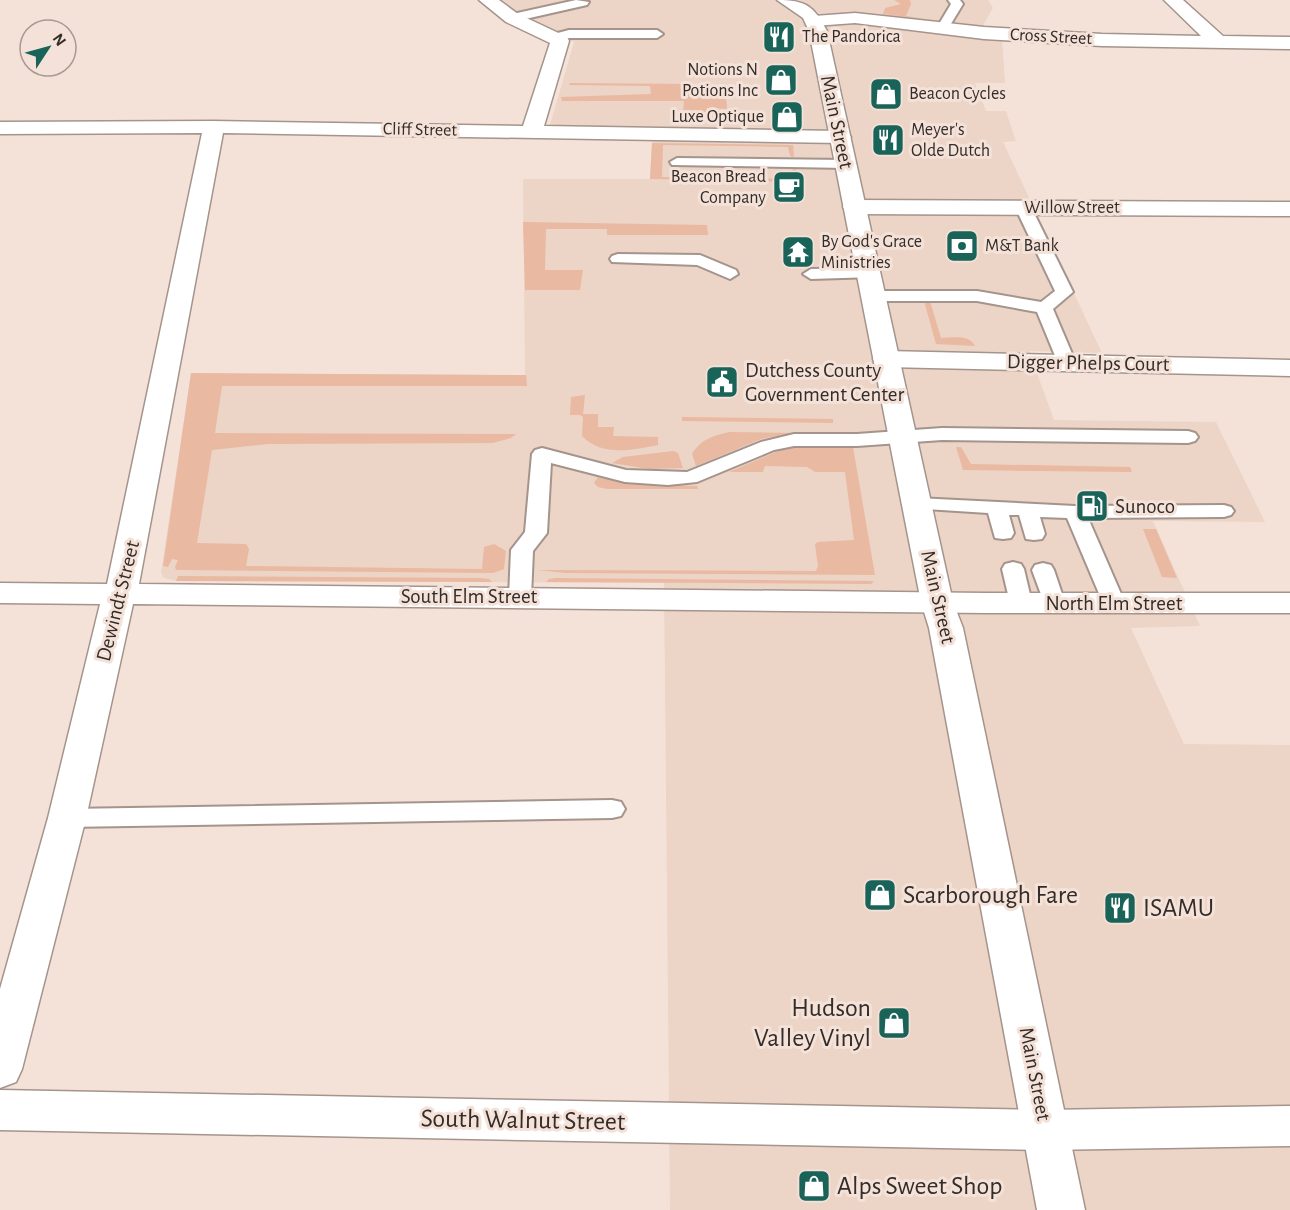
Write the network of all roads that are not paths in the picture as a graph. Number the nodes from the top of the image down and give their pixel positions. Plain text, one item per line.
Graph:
1 (488, 0) edge
2 (786, 0) edge
3 (954, 0) edge
4 (1173, 0) edge
5 (583, 2) dead end
6 (512, 18) junction
7 (814, 21) junction
8 (942, 29) junction
9 (657, 34) dead end
10 (554, 38) junction
11 (1218, 42) junction
12 (1290, 43) edge
13 (214, 127) junction
14 (0, 128) edge
15 (532, 131) junction
16 (840, 137) junction
17 (677, 162) dead end
18 (846, 164) junction
19 (854, 207) junction
20 (1016, 207) junction
21 (1290, 209) edge
22 (618, 259) dead end
23 (730, 274) dead end
24 (811, 274) dead end
25 (871, 285) junction
26 (1044, 308) junction
27 (886, 359) junction
28 (1067, 363) junction
29 (1290, 368) edge
30 (903, 436) junction
31 (1188, 437) dead end
32 (917, 504) junction
33 (997, 507) junction
34 (1224, 511) dead end
35 (1028, 512) junction
36 (1075, 512) junction
37 (1003, 533) dead end
38 (1034, 534) dead end
39 (1012, 569) dead end
40 (1043, 570) dead end
41 (0, 593) edge
42 (120, 594) junction
43 (520, 597) junction
44 (937, 602) junction
45 (1020, 603) junction
46 (1054, 603) junction
47 (1114, 603) junction
48 (1290, 603) edge
49 (612, 809) dead end
50 (68, 818) junction
51 (0, 1070) edge
52 (0, 1110) edge
53 (1290, 1126) edge
54 (1046, 1130) junction
55 (1061, 1210) edge

1 - 6 street
2 - 7 street
3 - 8 lane
4 - 11 street
5 - 6 lane
6 - 10 street
7 - 8 street, Cross Street
7 - 16 street, Main Street
8 - 11 street, Cross Street
9 - 10 lane
10 - 15 street
11 - 12 street, Cross Street
13 - 14 street, Cliff Street
13 - 15 street, Cliff Street
13 - 42 street, Dewindt Street
15 - 16 street, Cliff Street
16 - 18 street, Main Street
17 - 18 lane
18 - 19 street, Main Street
19 - 20 street, Willow Street
19 - 25 street, Main Street
20 - 21 street, Willow Street
20 - 26 lane
22 - 23 lane
24 - 25 lane
25 - 26 lane
25 - 27 street, Main Street
26 - 28 lane
27 - 28 street, Digger Phelps Court
27 - 30 street, Main Street
28 - 29 street, Digger Phelps Court
30 - 31 lane
30 - 32 street, Main Street
30 - 43 lane
32 - 33 lane
32 - 44 street, Main Street
33 - 35 lane
33 - 37 lane
34 - 36 lane
35 - 36 lane
35 - 38 lane
36 - 47 lane
39 - 45 lane
40 - 46 lane
41 - 42 street, South Elm Street
42 - 43 street, South Elm Street
42 - 50 street, Dewindt Street
43 - 44 street, South Elm Street
44 - 45 street, North Elm Street
44 - 54 street, Main Street
45 - 46 street, North Elm Street
46 - 47 street, North Elm Street
47 - 48 street, North Elm Street
49 - 50 lane
50 - 51 street, Dewindt Street
52 - 54 street, South Walnut Street
53 - 54 street, South Walnut Street
54 - 55 street, Main Street

